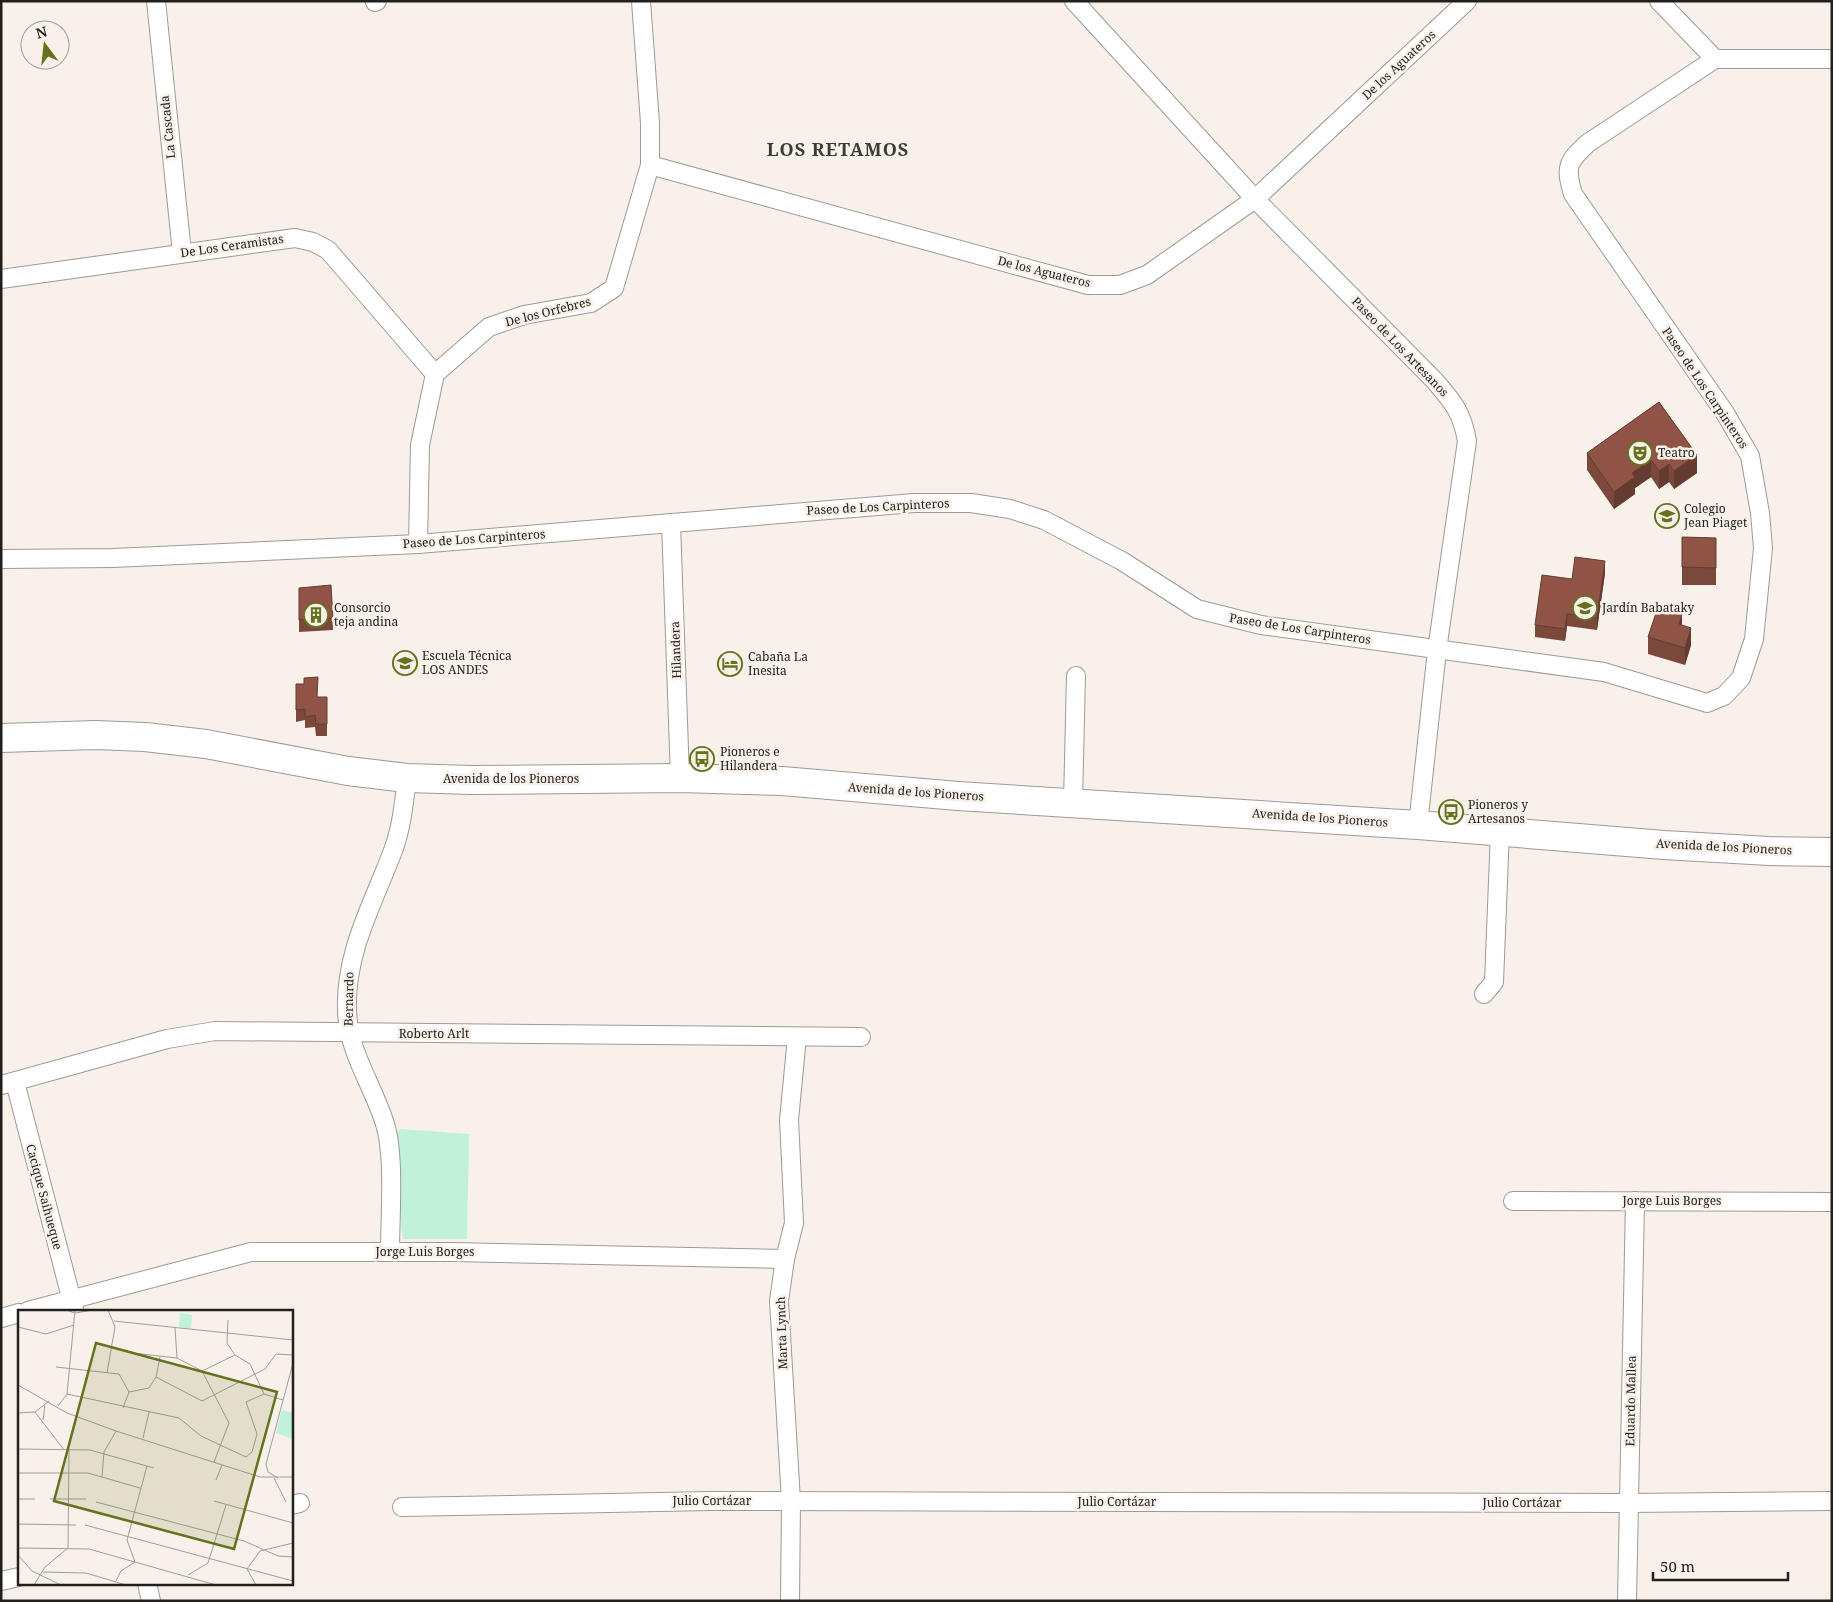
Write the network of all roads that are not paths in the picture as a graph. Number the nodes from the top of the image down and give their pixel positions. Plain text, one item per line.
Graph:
1 (156, 1) edge
2 (641, 1) edge
3 (1074, 1) edge
4 (1467, 1) edge
5 (1659, 1) edge
6 (1715, 59) junction
7 (1832, 59) edge
8 (650, 165) junction
9 (1255, 199) junction
10 (182, 254) junction
11 (1, 279) edge
12 (436, 374) junction
13 (671, 523) junction
14 (418, 544) junction
15 (1, 559) edge
16 (1437, 650) junction
17 (1076, 676) dead end
18 (1, 738) edge
19 (407, 778) junction
20 (680, 778) junction
21 (1073, 802) junction
22 (1418, 825) junction
23 (1500, 831) junction
24 (1832, 852) edge
25 (1484, 994) dead end
26 (349, 1034) junction
27 (797, 1037) junction
28 (860, 1037) dead end
29 (8, 1084) edge
30 (1513, 1201) dead end
31 (1635, 1201) junction
32 (1832, 1202) edge
33 (390, 1252) junction
34 (785, 1259) junction
35 (72, 1305) edge
36 (35, 1310) edge
37 (18, 1313) edge
38 (1, 1318) edge
39 (790, 1501) junction
40 (1832, 1502) edge
41 (1628, 1503) junction
42 (402, 1506) dead end
43 (18, 1577) edge
44 (1, 1581) edge
45 (147, 1584) edge
46 (151, 1601) edge
47 (790, 1601) edge
48 (1627, 1601) edge

1 - 10 street, La Cascada
2 - 8 street, De los Orfebres
3 - 9 street, Paseo de Los Artesanos
4 - 9 street, De los Aguateros
5 - 6 street
6 - 7 street
6 - 16 street, Paseo de Los Carpinteros
8 - 9 street, De los Aguateros
8 - 12 street, De los Orfebres
9 - 16 street, Paseo de Los Artesanos
10 - 11 street, De Los Ceramistas
10 - 12 street, De Los Ceramistas
12 - 14 street
13 - 14 street, Paseo de Los Carpinteros
13 - 16 street, Paseo de Los Carpinteros
13 - 20 street, Hilandera
14 - 15 street, Paseo de Los Carpinteros
16 - 22 street, Paseo de Los Artesanos
17 - 21 street
18 - 19 main road, Avenida de los Pioneros
19 - 20 main road, Avenida de los Pioneros
19 - 26 street, Bernardo
20 - 21 main road, Avenida de los Pioneros
21 - 22 main road, Avenida de los Pioneros
22 - 23 main road, Avenida de los Pioneros
23 - 24 main road, Avenida de los Pioneros
23 - 25 street
26 - 27 street, Roberto Arlt
26 - 29 street, Roberto Arlt
26 - 33 street, Bernardo
27 - 28 street, Roberto Arlt
27 - 34 street, Marta Lynch
29 - 35 street, Cacique Saihueque
30 - 31 street, Jorge Luis Borges
31 - 32 street, Jorge Luis Borges
31 - 41 street, Eduardo Mallea
33 - 34 street, Jorge Luis Borges
33 - 35 street, Jorge Luis Borges
34 - 39 street, Marta Lynch
35 - 36 street, Jorge Luis Borges
37 - 38 street
39 - 41 street, Julio Cortázar
39 - 42 street, Julio Cortázar
39 - 47 street, Marta Lynch
40 - 41 street, Julio Cortázar
41 - 48 street, Eduardo Mallea
43 - 44 street
45 - 46 street

